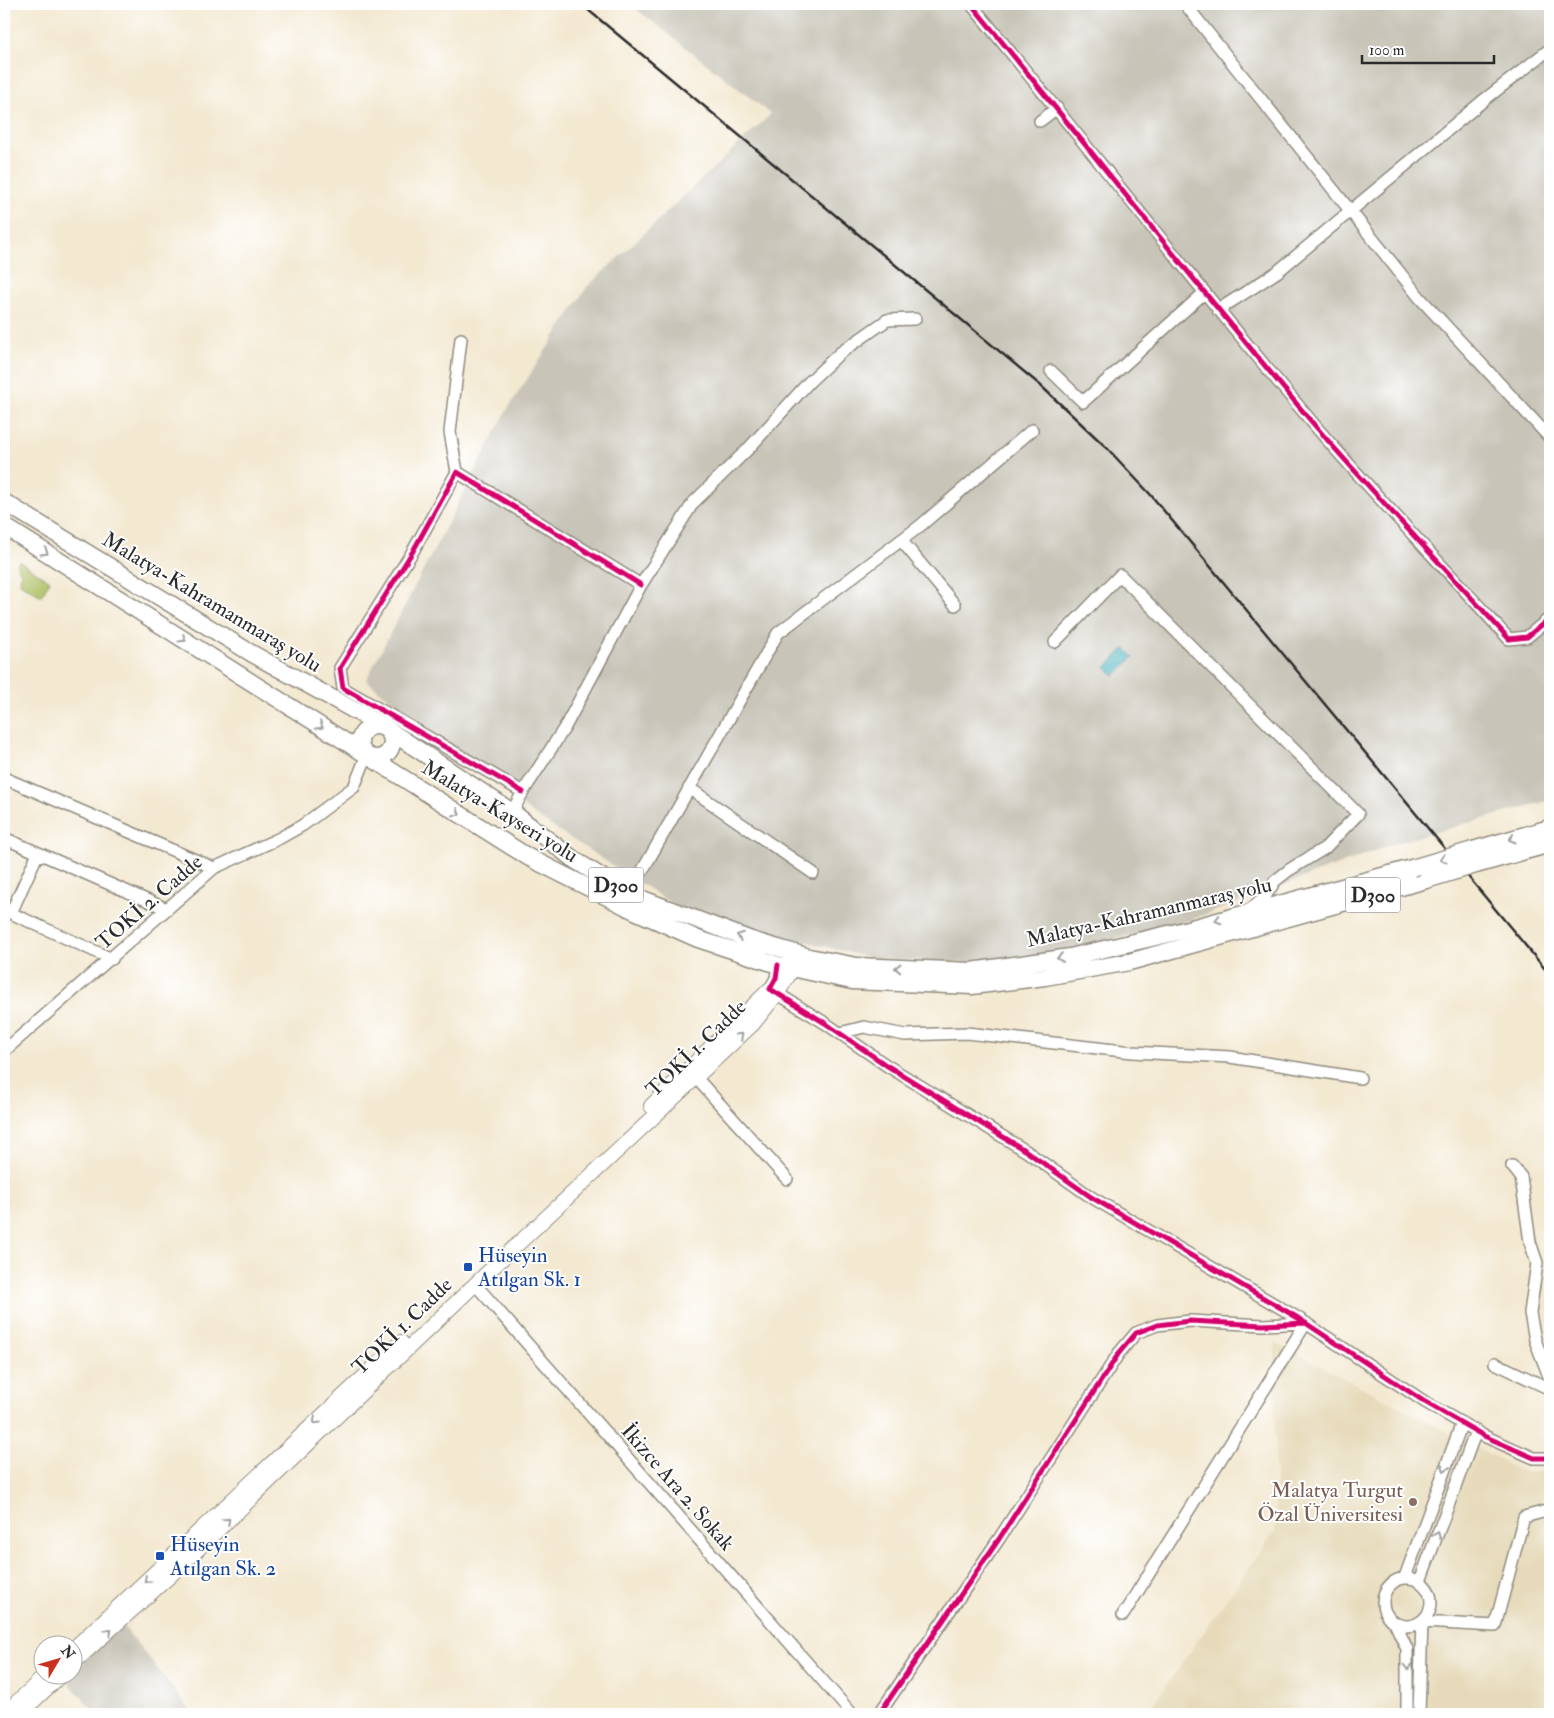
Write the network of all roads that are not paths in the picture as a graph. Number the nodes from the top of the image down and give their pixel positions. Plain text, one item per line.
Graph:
1 (971, 4) edge
2 (1185, 4) edge
3 (1550, 49) edge
4 (1057, 108) junction
5 (1040, 121) dead end
6 (1349, 211) junction
7 (1204, 293) junction
8 (1218, 310) junction
9 (916, 319) dead end
10 (460, 339) dead end
11 (1051, 371) dead end
12 (1032, 430) dead end
13 (1550, 438) edge
14 (457, 472) junction
15 (4, 502) edge
16 (4, 526) edge
17 (901, 540) junction
18 (641, 584) junction
19 (955, 605) dead end
20 (1550, 618) edge
21 (1055, 642) dead end
22 (384, 727) junction
23 (367, 756) junction
24 (4, 778) edge
25 (689, 788) junction
26 (522, 792) junction
27 (512, 812) junction
28 (1550, 828) edge
29 (4, 838) edge
30 (1550, 844) edge
31 (38, 853) junction
32 (1476, 857) junction
33 (214, 868) junction
34 (813, 873) dead end
35 (629, 894) junction
36 (167, 910) junction
37 (1249, 911) junction
38 (8, 912) edge
39 (112, 959) junction
40 (785, 967) junction
41 (774, 991) junction
42 (840, 1033) junction
43 (4, 1051) edge
44 (692, 1074) junction
45 (1360, 1078) dead end
46 (1512, 1166) dead end
47 (788, 1179) dead end
48 (475, 1284) junction
49 (1306, 1323) junction
50 (1495, 1363) dead end
51 (1550, 1379) edge
52 (1550, 1389) edge
53 (1462, 1423) junction
54 (1476, 1431) junction
55 (1550, 1458) edge
56 (1550, 1510) edge
57 (1405, 1577) junction
58 (1420, 1581) junction
59 (1123, 1615) dead end
60 (1422, 1622) junction
61 (1395, 1623) junction
62 (82, 1641) edge
63 (82, 1655) edge
64 (34, 1686) edge
65 (49, 1686) edge
66 (4, 1714) edge
67 (20, 1714) edge
68 (852, 1714) edge
69 (879, 1714) edge
70 (1407, 1714) edge
71 (1419, 1714) edge

1 - 4 street
2 - 6 street
3 - 6 street
4 - 5 street
4 - 7 street
6 - 8 street
6 - 13 street
7 - 8 street
7 - 11 street
8 - 20 street
9 - 18 street
10 - 14 street
12 - 17 street
14 - 18 street
14 - 26 street
15 - 22 highway, Malatya-Kahramanmaraş yolu / D300
16 -> 23 highway, Malatya-Kayseri yolu / D300
17 - 19 street
17 - 25 street
18 - 26 street
21 - 37 street
22 - 23 highway
22 - 23 highway
22 - 27 highway, Malatya-Kahramanmaraş yolu / D300
23 - 33 street, TOKİ 2. Cadde
23 -> 40 highway, Malatya-Kayseri yolu / D300
24 - 33 street
25 - 34 street
25 - 35 street
26 - 27 street
27 - 35 highway, Malatya-Kahramanmaraş yolu / D300
28 -> 32 highway, Malatya-Kahramanmaraş yolu / D300
29 - 31 street
30 - 32 highway, Malatya-Kayseri yolu / D300
31 - 36 street
31 - 38 street
32 -> 37 highway, Malatya-Kahramanmaraş yolu / D300, bridge
32 - 40 highway, Malatya-Kayseri yolu / D300, bridge
33 - 36 street, TOKİ 2. Cadde
37 -> 35 highway, Malatya-Kahramanmaraş yolu / D300
36 - 39 street, TOKİ 2. Cadde
38 - 39 street
39 - 43 street, TOKİ 2. Cadde
40 - 41 main road, TOKİ 1. Cadde
41 - 42 street
41 - 44 main road, TOKİ 1. Cadde
42 - 45 street
42 - 49 street
44 - 47 street
44 - 48 main road, TOKİ 1. Cadde
44 -> 62 main road, TOKİ 1. Cadde
46 - 51 street
63 -> 48 main road, TOKİ 1. Cadde
48 - 68 street, İkizce Ara 2. Sokak
49 - 53 street
49 - 59 street
49 - 69 street
50 - 52 street
53 - 54 street
53 -> 57 street
54 - 55 street
58 -> 54 street
56 - 60 street
57 - 58 street
57 - 61 street
58 - 60 street
60 - 61 street
60 - 71 street
61 -> 70 street
64 - 66 main road
65 - 67 main road

